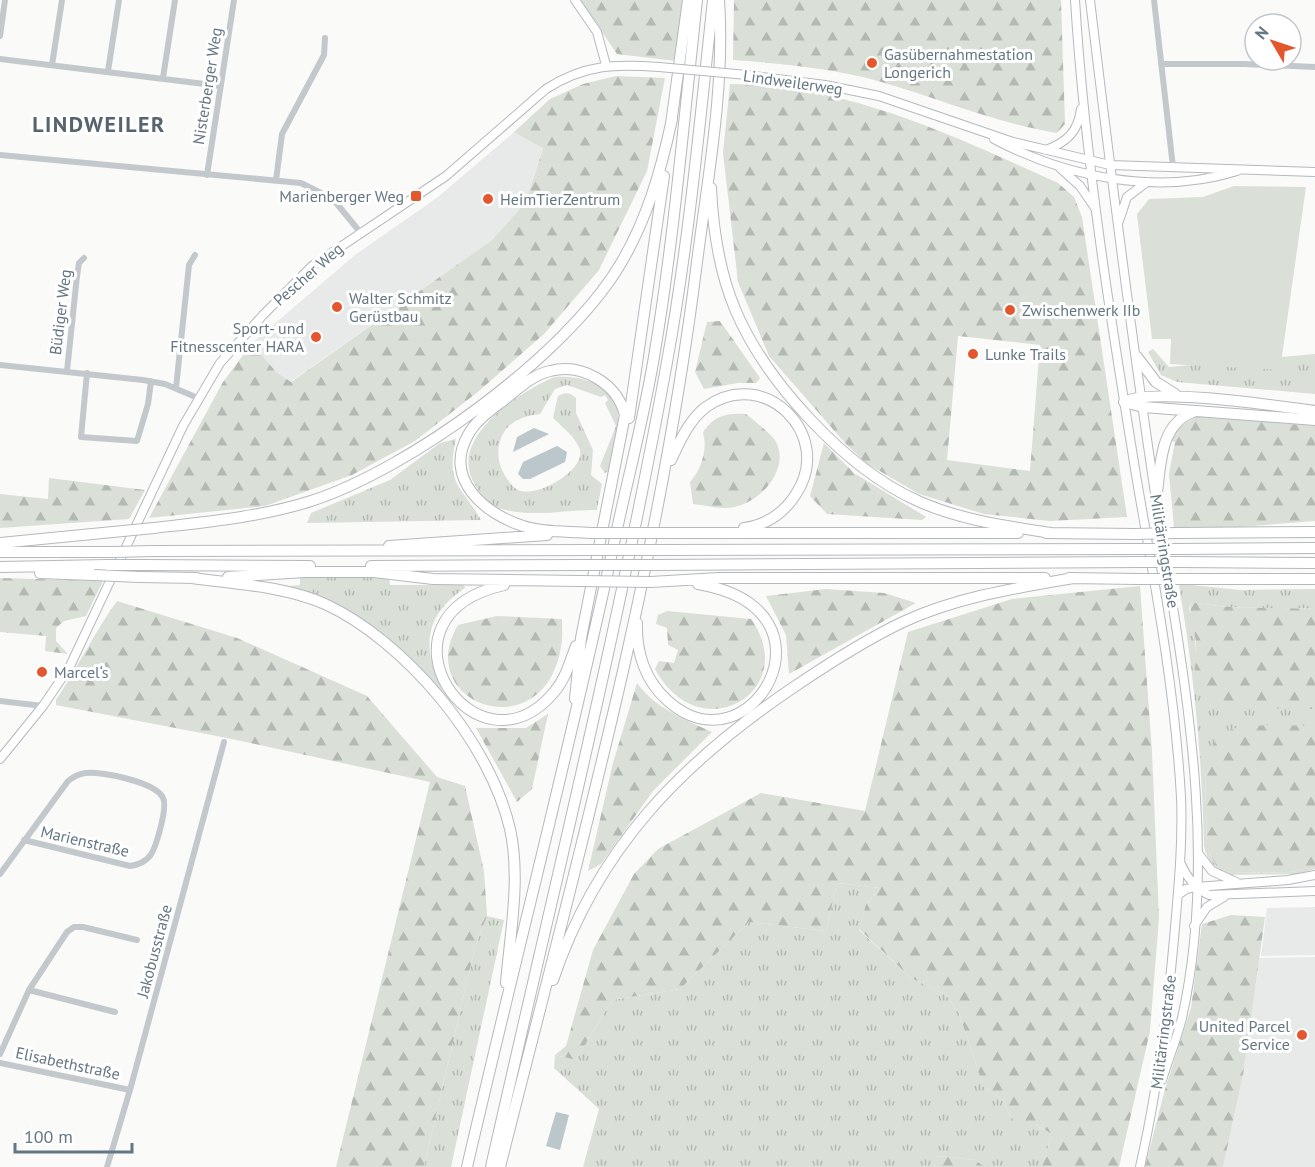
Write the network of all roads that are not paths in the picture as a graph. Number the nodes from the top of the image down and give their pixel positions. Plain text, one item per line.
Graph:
1 (5, 0) edge
2 (62, 0) edge
3 (119, 0) edge
4 (175, 0) edge
5 (234, 0) edge
6 (576, 0) edge
7 (688, 0) edge
8 (697, 0) edge
9 (713, 0) edge
10 (719, 0) edge
11 (1075, 0) edge
12 (1090, 0) edge
13 (1154, 0) edge
14 (0, 36) edge
15 (325, 38) dead end
16 (0, 59) edge
17 (606, 64) junction
18 (1161, 64) junction
19 (52, 65) junction
20 (1315, 67) edge
21 (108, 71) junction
22 (163, 78) junction
23 (221, 86) junction
24 (1083, 97) junction
25 (672, 119) junction
26 (974, 129) junction
27 (1046, 150) junction
28 (711, 151) junction
29 (0, 155) edge
30 (1090, 160) junction
31 (1110, 165) junction
32 (1057, 166) junction
33 (1173, 167) junction
34 (1237, 171) junction
35 (1315, 172) edge
36 (1092, 174) junction
37 (207, 175) junction
38 (1111, 178) junction
39 (276, 180) junction
40 (1147, 182) junction
41 (1095, 208) junction
42 (1118, 224) junction
43 (360, 232) junction
44 (195, 255) dead end
45 (84, 258) dead end
46 (1137, 357) junction
47 (0, 365) edge
48 (67, 371) junction
49 (87, 374) junction
50 (151, 381) junction
51 (176, 388) junction
52 (1180, 397) junction
53 (198, 398) junction
54 (1124, 402) junction
55 (1143, 402) junction
56 (1195, 411) junction
57 (1315, 411) edge
58 (1315, 420) edge
59 (663, 476) junction
60 (1156, 500) junction
61 (606, 518) junction
62 (1315, 526) edge
63 (1288, 532) junction
64 (1315, 532) edge
65 (591, 533) junction
66 (708, 533) junction
67 (1051, 533) junction
68 (0, 543) edge
69 (1315, 548) edge
70 (353, 551) junction
71 (0, 552) edge
72 (1315, 563) edge
73 (0, 567) edge
74 (13, 567) junction
75 (192, 578) junction
76 (1074, 578) junction
77 (1315, 579) edge
78 (680, 581) junction
79 (536, 582) junction
80 (591, 594) junction
81 (639, 596) junction
82 (0, 701) edge
83 (43, 706) junction
84 (224, 742) dead end
85 (568, 748) junction
86 (0, 759) edge
87 (24, 840) junction
88 (1198, 852) junction
89 (1180, 861) junction
90 (0, 874) edge
91 (1315, 875) edge
92 (1246, 884) junction
93 (1196, 887) junction
94 (1315, 891) edge
95 (1178, 895) junction
96 (1231, 895) junction
97 (1193, 927) junction
98 (137, 940) dead end
99 (29, 990) junction
100 (504, 1010) junction
101 (115, 1012) dead end
102 (534, 1030) junction
103 (0, 1054) edge
104 (0, 1063) edge
105 (130, 1090) junction
106 (1155, 1101) junction
107 (107, 1167) edge
108 (467, 1167) edge
109 (491, 1167) edge
110 (500, 1167) edge
111 (1140, 1167) edge

1 - 14 street
2 - 19 street
3 - 21 street
4 - 22 street
5 - 23 street, Nisterberger Weg
6 - 17 main road
7 - 25 highway
8 - 85 highway
9 - 109 highway
10 - 28 highway
11 - 24 main road, Militärringstraße
12 - 31 main road, Militärringstraße
13 - 18 street
15 - 39 street
16 - 19 street
17 - 26 main road, Lindweilerweg, bridge
17 - 43 main road, Pescher Weg
18 - 20 street
18 - 33 street
19 - 21 street
21 - 22 street
22 - 23 street
23 - 37 street, Nisterberger Weg
24 - 27 main road
24 - 30 main road, Militärringstraße
25 - 61 highway
25 - 68 highway, bridge
26 - 27 main road, Lindweilerweg
26 - 32 main road, Lindweilerweg
27 - 30 main road, Lindweilerweg
28 - 59 highway
28 - 67 highway
29 - 37 street
30 - 31 main road, Lindweilerweg
30 - 36 main road, Militärringstraße
31 - 33 main road, Lindweilerweg
31 - 38 main road, Militärringstraße
32 - 36 main road, Lindweilerweg
32 - 41 main road
33 - 34 main road, Lindweilerweg
34 - 35 main road, Lindweilerweg
34 - 40 main road, Lindweilerweg
36 - 38 main road, Lindweilerweg
36 - 41 main road, Militärringstraße
37 - 39 street
38 - 40 main road, Lindweilerweg
38 - 42 main road, Militärringstraße
39 - 43 street
40 - 42 main road
41 - 54 main road, Militärringstraße
42 - 46 main road, Militärringstraße
43 - 53 main road, Pescher Weg
44 - 51 street
45 - 48 street, Büdiger Weg
46 - 52 highway
46 - 55 main road, Militärringstraße
47 - 48 street
48 - 49 street
49 - 50 street
49 - 50 street
50 - 51 street
51 - 53 street
52 - 55 highway
52 - 57 highway
53 - 83 main road, Pescher Weg
54 - 55 highway
54 - 89 main road, Militärringstraße
55 - 56 highway
55 - 60 main road, Militärringstraße
56 - 58 highway
56 - 60 highway
59 - 66 highway
59 - 81 highway
60 - 88 main road, Militärringstraße
61 - 65 highway
61 - 80 highway
62 - 63 highway
63 - 64 highway
63 - 67 highway, bridge
65 - 66 highway, bridge
65 - 70 highway
66 - 67 highway
69 - 70 highway, bridge
70 - 71 highway, bridge
72 - 74 highway, bridge
73 - 74 highway
74 - 75 highway, bridge
75 - 79 highway
75 - 100 highway
76 - 77 highway, bridge
76 - 78 highway
76 - 102 highway
78 - 79 highway, bridge
78 - 81 highway
79 - 80 highway
80 - 85 highway
81 - 102 highway
82 - 83 street
83 - 86 main road, Pescher Weg
84 - 105 street, Jakobusstraße
85 - 100 highway
87 - 87 street, Marienstraße
87 - 90 street, Marienstraße
88 - 92 main road
88 - 93 main road, Militärringstraße
89 - 93 main road
89 - 95 main road, Militärringstraße
91 - 92 main road
92 - 93 main road
93 - 95 main road
93 - 96 main road
93 - 97 main road, Militärringstraße
94 - 96 main road
95 - 106 main road, Militärringstraße
96 - 97 main road
97 - 106 main road, Militärringstraße
98 - 99 street
99 - 101 street
99 - 103 street
100 - 108 highway
102 - 110 highway
104 - 105 street, Elisabethstraße
105 - 107 street, Jakobusstraße
106 - 111 main road, Militärringstraße

